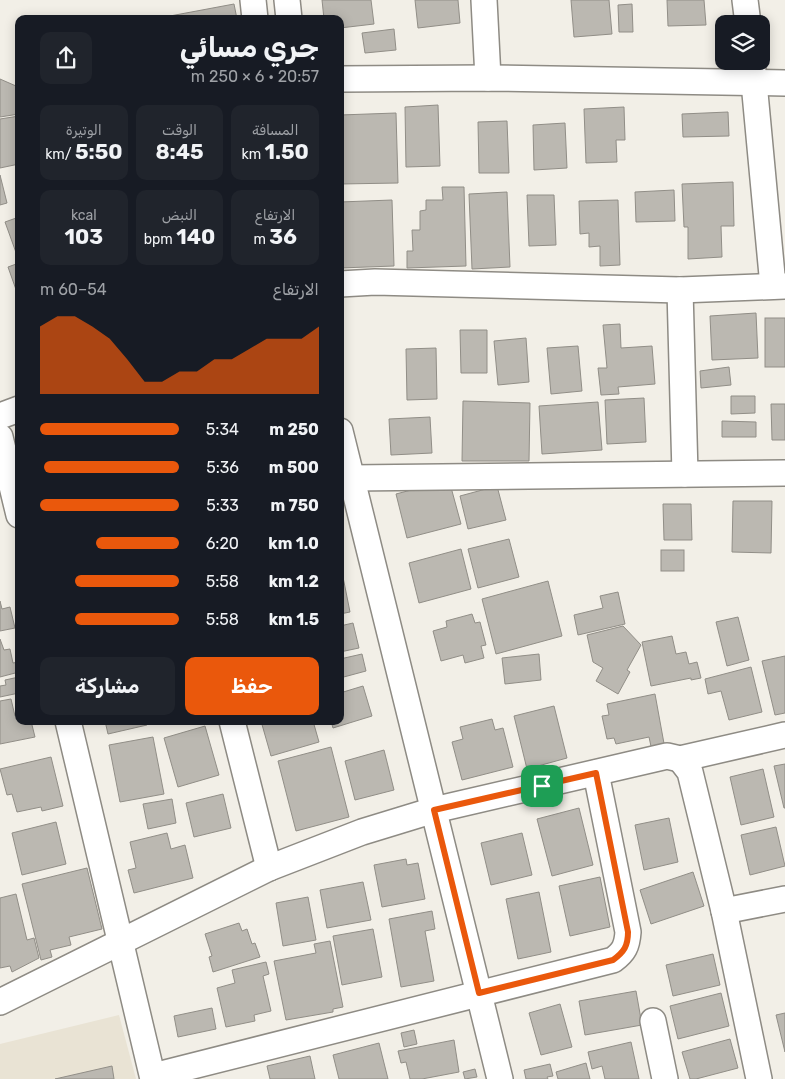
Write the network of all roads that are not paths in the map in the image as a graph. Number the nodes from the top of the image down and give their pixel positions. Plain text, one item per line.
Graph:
1 (253, 0) edge
2 (287, 0) edge
3 (484, 0) edge
4 (745, 0) edge
5 (255, 15) edge
6 (289, 15) edge
7 (747, 15) edge
8 (753, 72) edge
9 (488, 78) junction
10 (344, 80) edge
11 (785, 83) edge
12 (344, 284) edge
13 (779, 286) edge
14 (680, 290) junction
15 (15, 411) edge
16 (0, 416) edge
17 (0, 437) edge
18 (344, 447) edge
19 (785, 473) edge
20 (685, 474) junction
21 (352, 478) junction
22 (15, 499) edge
23 (69, 725) edge
24 (233, 725) edge
25 (785, 735) edge
26 (680, 759) junction
27 (596, 773) junction
28 (434, 810) junction
29 (269, 868) junction
30 (785, 899) edge
31 (724, 911) junction
32 (121, 942) junction
33 (479, 993) junction
34 (0, 1002) edge
35 (653, 1020) dead end
36 (153, 1077) edge
37 (500, 1079) edge
38 (665, 1079) edge
39 (759, 1079) edge

1 - 5 street
2 - 6 street
3 - 9 street
4 - 7 street
8 - 9 street
8 - 11 street
8 - 13 street
9 - 10 street
12 - 14 street
13 - 14 street
14 - 20 street
15 - 16 street
17 - 22 street
18 - 21 street
19 - 20 street
20 - 21 street
21 - 28 street
23 - 32 street
24 - 29 street
25 - 26 street
26 - 27 street
26 - 31 street
27 - 28 street
27 - 33 street
28 - 29 street
28 - 33 street
29 - 32 street
30 - 31 street
31 - 39 street
32 - 34 street
32 - 36 street
33 - 36 street
33 - 37 street
35 - 38 street

